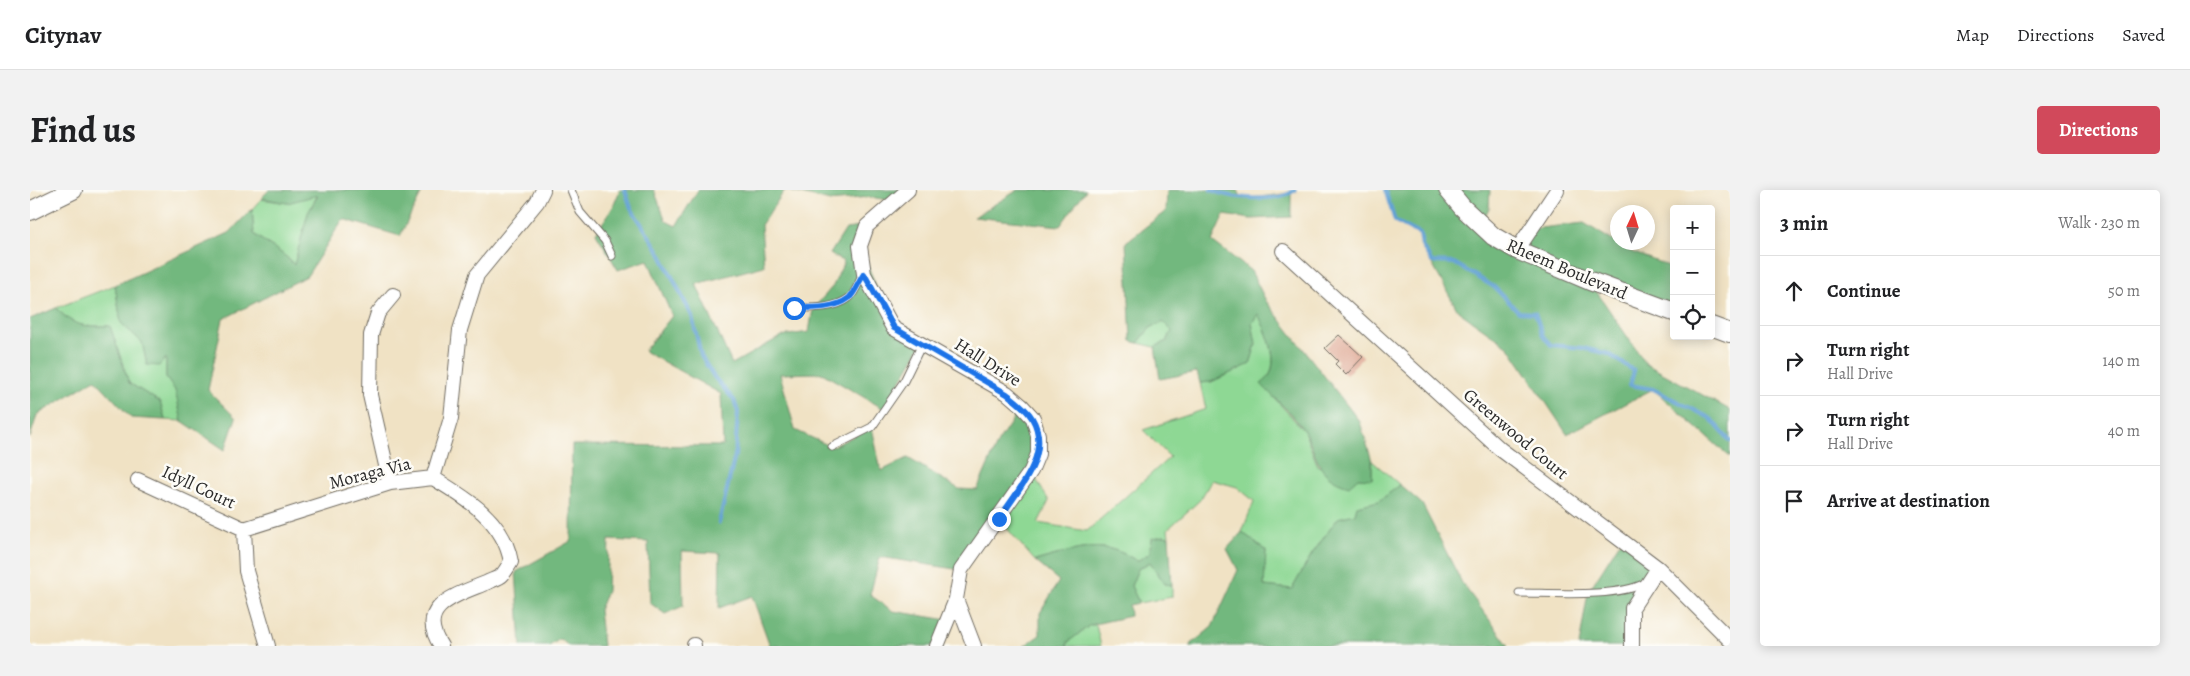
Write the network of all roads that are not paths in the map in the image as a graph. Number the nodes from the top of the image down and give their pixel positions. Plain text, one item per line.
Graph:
1 (73, 190) edge
2 (543, 190) edge
3 (572, 190) edge
4 (908, 190) edge
5 (1448, 190) edge
6 (1557, 190) edge
7 (30, 211) edge
8 (1517, 250) junction
9 (1284, 252) dead end
10 (612, 256) dead end
11 (864, 274) junction
12 (393, 295) dead end
13 (794, 308) dead end
14 (1670, 311) edge
15 (1715, 327) edge
16 (1730, 333) edge
17 (922, 344) junction
18 (832, 447) dead end
19 (433, 478) junction
20 (138, 480) dead end
21 (390, 483) junction
22 (244, 529) junction
23 (1658, 568) junction
24 (1650, 581) junction
25 (1518, 593) dead end
26 (956, 599) junction
27 (1730, 640) edge
28 (268, 646) edge
29 (441, 646) edge
30 (937, 646) edge
31 (974, 646) edge
32 (1632, 646) edge

1 - 7 street
2 - 19 street, Moraga Via
3 - 10 lane
4 - 11 street, Hall Drive
5 - 8 street, Rheem Boulevard
6 - 8 street
8 - 14 street, Rheem Boulevard
9 - 23 street, Greenwood Court
11 - 13 lane
11 - 17 street, Hall Drive
12 - 21 street
15 - 16 street
17 - 18 lane
17 - 26 street, Hall Drive
19 - 21 street, Moraga Via
19 - 29 street
20 - 22 street, Idyll Court
21 - 22 street, Moraga Via
22 - 28 street
23 - 24 street
23 - 27 street, Greenwood Court
24 - 25 lane
24 - 32 street
26 - 30 street, Hall Drive
26 - 31 street

